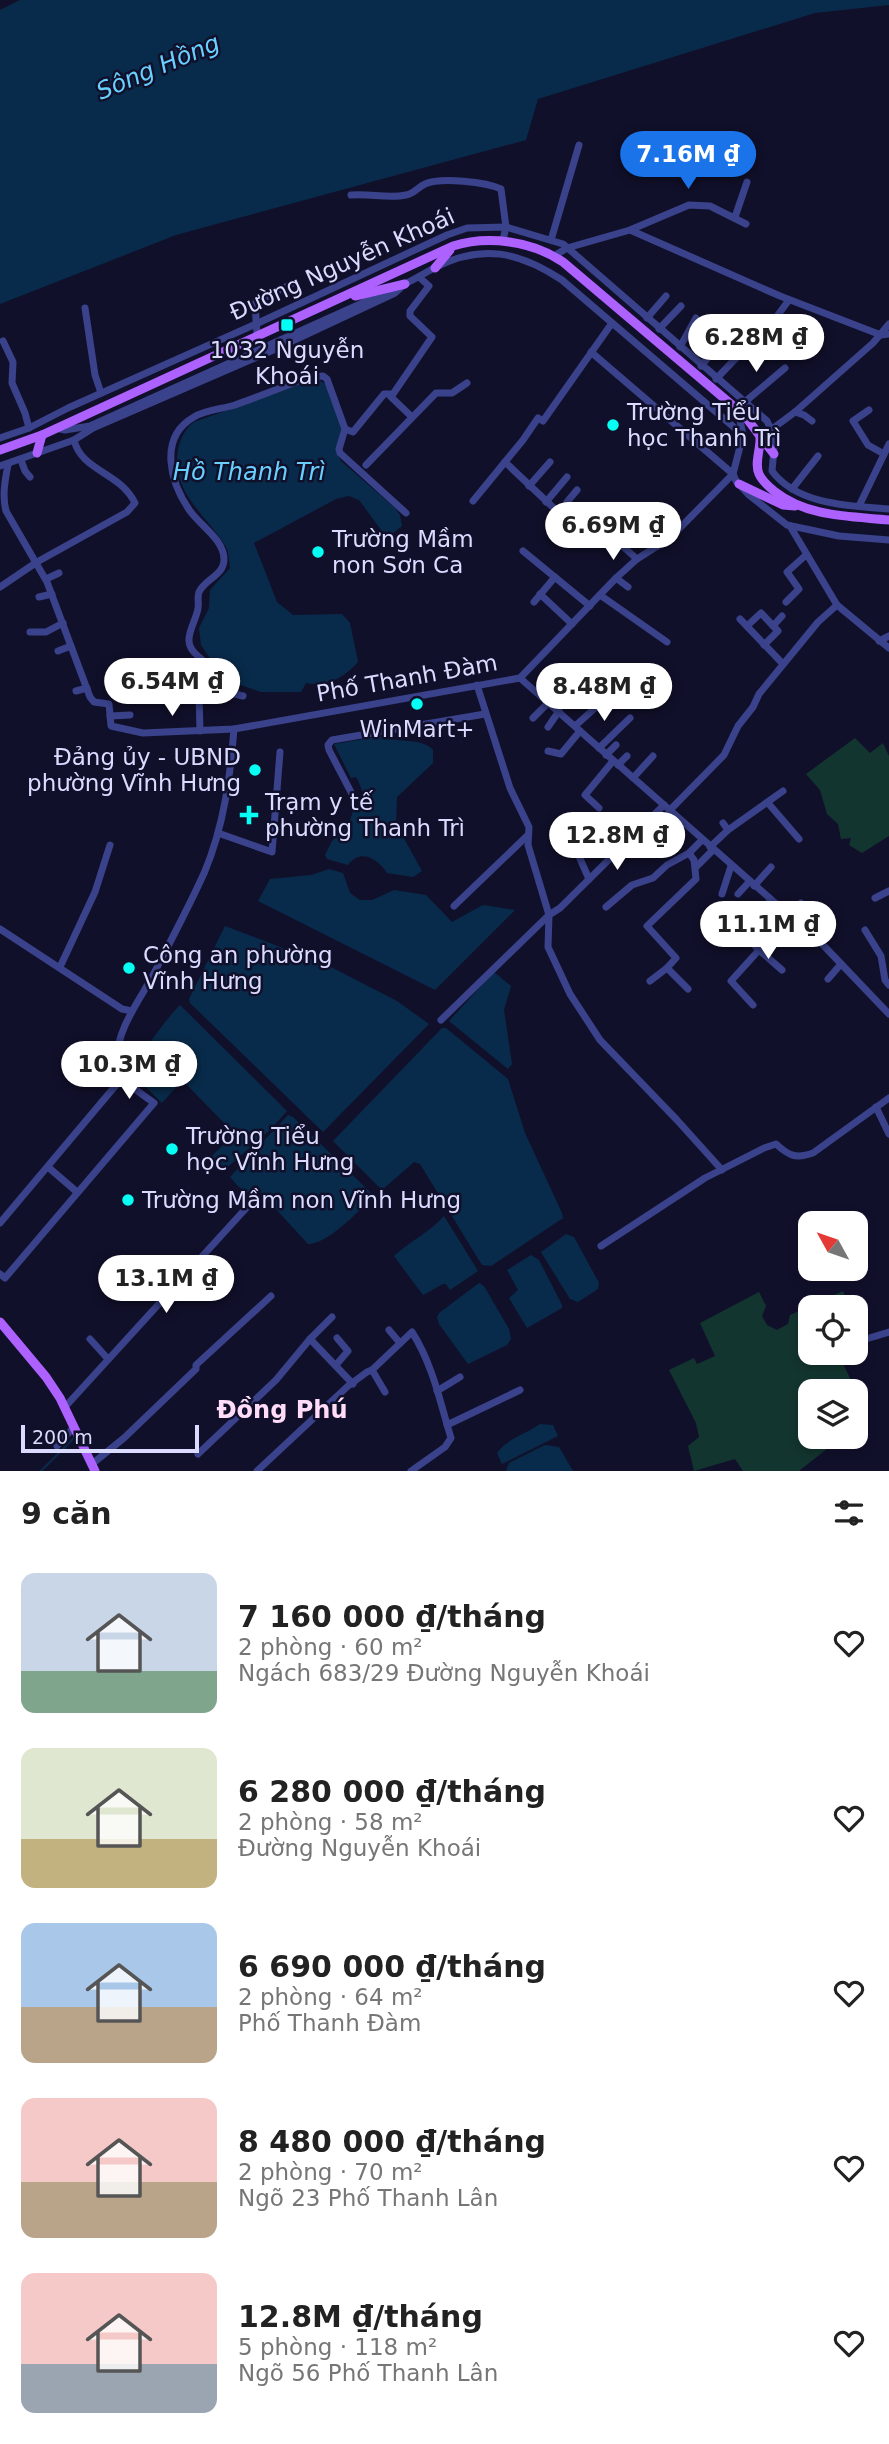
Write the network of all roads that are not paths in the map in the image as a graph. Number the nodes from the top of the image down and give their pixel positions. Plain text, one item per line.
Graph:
1 (579, 145) dead end
2 (747, 182) dead end
3 (351, 195) dead end
4 (735, 217) junction
5 (746, 224) dead end
6 (506, 227) junction
7 (629, 230) junction
8 (503, 240) junction
9 (551, 240) junction
10 (453, 246) junction
11 (567, 248) junction
12 (554, 256) junction
13 (435, 268) junction
14 (419, 277) junction
15 (295, 282) dead end
16 (405, 284) junction
17 (666, 296) dead end
18 (789, 300) junction
19 (333, 302) junction
20 (681, 306) dead end
21 (85, 308) dead end
22 (647, 318) junction
23 (695, 318) dead end
24 (612, 323) junction
25 (256, 324) junction
26 (889, 324) edge
27 (769, 327) dead end
28 (659, 329) junction
29 (759, 334) dead end
30 (257, 335) junction
31 (885, 335) edge
32 (3, 341) dead end
33 (680, 347) junction
34 (717, 347) dead end
35 (592, 352) junction
36 (701, 366) junction
37 (785, 368) dead end
38 (716, 379) junction
39 (467, 383) dead end
40 (101, 393) junction
41 (392, 394) junction
42 (746, 401) junction
43 (738, 411) junction
44 (869, 411) dead end
45 (795, 412) junction
46 (412, 417) junction
47 (812, 421) dead end
48 (92, 427) junction
49 (29, 428) junction
50 (56, 428) junction
51 (345, 429) junction
52 (772, 429) junction
53 (42, 435) junction
54 (743, 435) junction
55 (760, 436) junction
56 (0, 438) edge
57 (74, 440) junction
58 (889, 444) edge
59 (0, 450) edge
60 (37, 453) junction
61 (774, 454) junction
62 (884, 454) junction
63 (818, 456) dead end
64 (22, 460) junction
65 (505, 462) junction
66 (550, 462) dead end
67 (4, 465) edge
68 (366, 465) dead end
69 (733, 474) junction
70 (30, 477) dead end
71 (567, 477) dead end
72 (739, 484) junction
73 (529, 486) junction
74 (792, 489) junction
75 (577, 490) dead end
76 (474, 500) dead end
77 (546, 502) junction
78 (2, 503) edge
79 (569, 506) junction
80 (796, 506) junction
81 (859, 506) junction
82 (889, 509) edge
83 (406, 513) dead end
84 (889, 520) edge
85 (790, 527) junction
86 (889, 540) edge
87 (523, 551) dead end
88 (806, 555) junction
89 (637, 559) junction
90 (37, 562) junction
91 (59, 573) dead end
92 (555, 577) junction
93 (616, 578) junction
94 (46, 579) junction
95 (0, 587) edge
96 (628, 587) dead end
97 (52, 594) junction
98 (540, 594) junction
99 (600, 595) junction
100 (39, 597) dead end
101 (534, 601) dead end
102 (786, 602) dead end
103 (837, 605) junction
104 (590, 606) junction
105 (782, 616) dead end
106 (740, 619) dead end
107 (63, 623) junction
108 (572, 624) junction
109 (773, 625) junction
110 (747, 626) junction
111 (30, 632) dead end
112 (889, 636) edge
113 (561, 637) junction
114 (879, 641) junction
115 (667, 642) dead end
116 (568, 645) dead end
117 (764, 645) junction
118 (71, 646) junction
119 (889, 648) edge
120 (58, 651) dead end
121 (783, 664) junction
122 (520, 678) junction
123 (622, 684) dead end
124 (477, 685) junction
125 (209, 686) junction
126 (87, 688) junction
127 (76, 691) dead end
128 (243, 696) dead end
129 (549, 702) junction
130 (559, 711) junction
131 (485, 714) junction
132 (130, 715) dead end
133 (110, 716) junction
134 (533, 718) dead end
135 (629, 718) dead end
136 (548, 727) dead end
137 (578, 728) junction
138 (234, 729) junction
139 (200, 731) junction
140 (616, 745) dead end
141 (599, 748) junction
142 (548, 751) dead end
143 (280, 752) dead end
144 (606, 755) junction
145 (626, 756) dead end
146 (653, 756) dead end
147 (616, 763) junction
148 (633, 778) junction
149 (783, 791) dead end
150 (353, 796) dead end
151 (768, 803) junction
152 (667, 807) junction
153 (599, 808) dead end
154 (218, 833) junction
155 (529, 834) junction
156 (799, 839) dead end
157 (702, 840) junction
158 (110, 845) dead end
159 (574, 845) dead end
160 (711, 848) junction
161 (689, 853) junction
162 (732, 866) junction
163 (696, 867) junction
164 (771, 867) dead end
165 (589, 879) junction
166 (752, 884) junction
167 (889, 891) edge
168 (722, 894) dead end
169 (738, 894) dead end
170 (875, 898) dead end
171 (771, 900) junction
172 (801, 903) dead end
173 (454, 906) dead end
174 (606, 907) dead end
175 (549, 915) junction
176 (789, 916) junction
177 (828, 919) dead end
178 (798, 924) junction
179 (0, 929) edge
180 (865, 930) dead end
181 (743, 933) junction
182 (810, 934) junction
183 (783, 940) dead end
184 (723, 941) dead end
185 (760, 950) junction
186 (841, 964) junction
187 (60, 967) junction
188 (667, 968) junction
189 (782, 970) dead end
190 (828, 979) dead end
191 (650, 981) dead end
192 (889, 985) edge
193 (688, 989) dead end
194 (753, 1005) dead end
195 (132, 1011) junction
196 (889, 1014) edge
197 (441, 1020) dead end
198 (122, 1078) junction
199 (889, 1098) edge
200 (876, 1107) junction
201 (889, 1133) edge
202 (48, 1167) junction
203 (722, 1170) junction
204 (78, 1192) junction
205 (248, 1205) dead end
206 (0, 1223) edge
207 (601, 1246) dead end
208 (0, 1274) edge
209 (271, 1296) dead end
210 (332, 1317) dead end
211 (0, 1322) edge
212 (389, 1330) dead end
213 (889, 1332) edge
214 (337, 1338) dead end
215 (868, 1338) edge
216 (90, 1339) dead end
217 (310, 1339) junction
218 (400, 1343) junction
219 (108, 1359) junction
220 (336, 1365) junction
221 (372, 1370) junction
222 (460, 1377) dead end
223 (353, 1384) junction
224 (520, 1390) dead end
225 (437, 1391) junction
226 (385, 1392) dead end
227 (65, 1407) junction
228 (447, 1425) junction
229 (74, 1427) junction
230 (57, 1446) dead end
231 (198, 1454) dead end
232 (94, 1467) edge
233 (257, 1471) edge
234 (411, 1471) edge

1 - 9 street
2 - 4 street
3 - 6 street
4 - 5 street
4 - 7 street
6 - 8 street
6 - 9 street, Đường Nguyễn Khoái
6 - 25 street, Đường Nguyễn Khoái
7 - 11 street
7 - 18 street
8 - 10 main road, Đường Nguyễn Khoái
8 - 12 main road, Đường Nguyễn Khoái
9 - 11 street, Đường Nguyễn Khoái
10 - 13 main road
10 - 19 main road, Đường Nguyễn Khoái
11 - 12 street
11 - 22 street, Đường Nguyễn Khoái
12 - 43 main road, Đường Nguyễn Khoái
13 - 14 street, Đường Nguyễn Khoái
13 - 24 street, Đường Nguyễn Khoái
14 - 16 street, Đường Nguyễn Khoái
14 - 41 street
15 - 25 street
16 - 19 main road
16 - 48 street, Đường Nguyễn Khoái
17 - 22 street
18 - 27 street
18 - 31 street
19 - 30 main road, Đường Nguyễn Khoái
20 - 28 street
21 - 40 street
22 - 28 street, Đường Nguyễn Khoái
23 - 33 street
24 - 35 street
24 - 54 street, Đường Nguyễn Khoái
25 - 30 street
25 - 40 street, Đường Nguyễn Khoái
26 - 31 street
28 - 33 street, Đường Nguyễn Khoái
29 - 38 street
30 - 50 main road, Đường Nguyễn Khoái
31 - 45 street
32 - 49 street
33 - 36 street, Đường Nguyễn Khoái
34 - 36 street
35 - 65 street
35 - 69 street
36 - 38 street, Đường Nguyễn Khoái
37 - 42 street
38 - 42 street, Đường Nguyễn Khoái
39 - 46 street
40 - 49 street, Đường Nguyễn Khoái
41 - 46 street
41 - 51 street
42 - 52 street, Đường Nguyễn Khoái
43 - 54 street
43 - 55 main road, Đường Nguyễn Khoái
44 - 62 street
45 - 47 street
45 - 52 street
46 - 68 street
48 - 50 street, Đường Nguyễn Khoái
48 - 57 street, Đường Nguyễn Khoái
49 - 56 street, Đường Nguyễn Khoái
50 - 53 main road, Đường Nguyễn Khoái
51 - 83 street
51 - 125 street
52 - 61 street
53 - 59 main road, Đường Nguyễn Khoái
53 - 60 main road
54 - 69 street
55 - 61 main road, Đường Nguyễn Khoái
55 - 80 main road
57 - 60 street, Đường Nguyễn Khoái
57 - 90 street
58 - 62 street
60 - 64 street, Đường Nguyễn Khoái
61 - 74 street
62 - 81 street
63 - 74 street
64 - 67 street, Đường Nguyễn Khoái
64 - 70 street
65 - 73 street
65 - 76 street
66 - 73 street
67 - 78 street
69 - 72 street
69 - 89 street, Phố Thanh Đàm
71 - 77 street
72 - 80 main road
72 - 85 street
73 - 77 street
74 - 81 street
75 - 79 street
77 - 79 street
78 - 90 street
79 - 89 street
80 - 84 main road
81 - 82 street
85 - 86 street
85 - 88 street
87 - 92 street
88 - 102 street
88 - 103 street
89 - 93 street, Phố Thanh Đàm
90 - 94 street
90 - 95 street
91 - 94 street
92 - 98 street
92 - 104 street
93 - 96 street
93 - 99 street, Phố Thanh Đàm
94 - 97 street
97 - 100 street
97 - 107 street
98 - 101 street
98 - 108 street
99 - 104 street, Phố Thanh Đàm
99 - 115 street
103 - 114 street
103 - 121 street
104 - 108 street, Phố Thanh Đàm
105 - 109 street
106 - 110 street
107 - 111 street
107 - 118 street
108 - 113 street, Phố Thanh Đàm
109 - 110 street
109 - 117 street
110 - 117 street
112 - 114 street
113 - 116 street
113 - 122 street, Phố Thanh Đàm
114 - 119 street
117 - 121 street
118 - 120 street
118 - 126 street
121 - 152 street
122 - 124 street, Phố Thanh Đàm
122 - 129 street
123 - 137 street
124 - 131 street
124 - 138 street, Phố Thanh Đàm
125 - 128 street
125 - 139 street
126 - 127 street
126 - 133 street
129 - 130 street
129 - 134 street
130 - 136 street
130 - 137 street
131 - 150 street
131 - 155 street
132 - 133 street
133 - 139 street, Phố Thanh Đàm
135 - 141 street
137 - 141 street
137 - 142 street
138 - 139 street, Phố Thanh Đàm
138 - 154 street
140 - 144 street
141 - 144 street
143 - 154 street
144 - 147 street
145 - 147 street
146 - 148 street
147 - 148 street
147 - 153 street
148 - 152 street
149 - 151 street
151 - 156 street
151 - 160 street
152 - 157 street
152 - 165 street
154 - 195 street
155 - 173 street
155 - 175 street
157 - 160 street
157 - 161 street
158 - 187 street
159 - 165 street
160 - 162 street
160 - 163 street
161 - 163 street
161 - 174 street
162 - 166 street
162 - 168 street
163 - 188 street
164 - 166 street
165 - 175 street
166 - 169 street
166 - 171 street
167 - 170 street
171 - 176 street
171 - 181 street
172 - 176 street
175 - 197 street
175 - 203 street
176 - 178 street
177 - 182 street
178 - 182 street
178 - 183 street
179 - 187 street
180 - 192 street
181 - 184 street
181 - 185 street
182 - 186 street
185 - 189 street
185 - 194 street
186 - 190 street
186 - 196 street
187 - 195 street
188 - 191 street
188 - 193 street
195 - 198 street
198 - 202 street
198 - 204 street
199 - 200 street
200 - 201 street
200 - 203 street
202 - 204 street
202 - 206 street
203 - 207 street
204 - 208 street
205 - 219 street
209 - 232 street
210 - 217 street
211 - 227 main road
212 - 218 street
213 - 215 street
214 - 220 street
216 - 219 street
217 - 220 street
217 - 231 street
218 - 221 street
218 - 225 street
219 - 227 street
220 - 223 street
221 - 223 street
221 - 226 street
222 - 225 street
223 - 233 street
224 - 228 street
225 - 228 street
227 - 229 main road
228 - 234 street
229 - 230 street
229 - 232 main road

